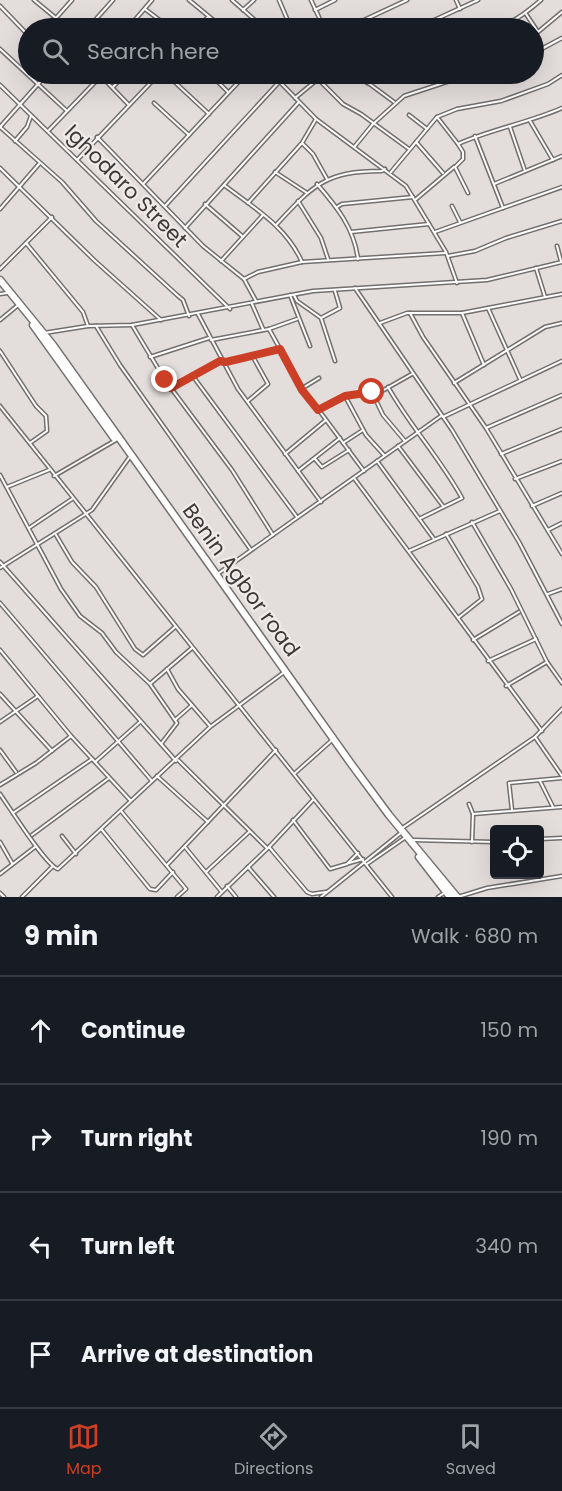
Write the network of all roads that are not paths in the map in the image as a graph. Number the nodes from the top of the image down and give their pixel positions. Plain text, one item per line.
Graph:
1 (34, 0) edge
2 (72, 0) edge
3 (113, 0) edge
4 (152, 0) edge
5 (189, 0) edge
6 (232, 0) edge
7 (254, 0) edge
8 (279, 0) edge
9 (311, 0) edge
10 (335, 0) edge
11 (406, 0) edge
12 (456, 0) edge
13 (478, 0) edge
14 (542, 0) edge
15 (0, 6) edge
16 (145, 9) junction
17 (460, 9) junction
18 (243, 10) junction
19 (315, 10) junction
20 (562, 12) edge
21 (526, 14) junction
22 (208, 16) joint
23 (54, 18) edge
24 (56, 18) edge
25 (97, 18) edge
26 (137, 18) edge
27 (157, 18) edge
28 (210, 18) edge
29 (252, 18) edge
30 (287, 18) edge
31 (319, 18) edge
32 (368, 18) edge
33 (440, 18) edge
34 (519, 18) edge
35 (528, 18) edge
36 (18, 25) edge
37 (544, 26) edge
38 (562, 38) edge
39 (544, 48) edge
40 (0, 50) edge
41 (18, 66) edge
42 (562, 75) edge
43 (37, 84) edge
44 (39, 84) edge
45 (92, 84) edge
46 (109, 84) edge
47 (115, 84) edge
48 (149, 84) edge
49 (177, 84) edge
50 (220, 84) edge
51 (236, 84) edge
52 (277, 84) edge
53 (283, 84) edge
54 (311, 84) edge
55 (322, 84) edge
56 (367, 84) edge
57 (441, 84) edge
58 (0, 85) edge
59 (112, 87) junction
60 (228, 92) junction
61 (295, 98) junction
62 (299, 102) junction
63 (154, 103) dead end
64 (394, 103) junction
65 (20, 104) junction
66 (129, 104) junction
67 (562, 108) edge
68 (67, 111) junction
69 (209, 114) junction
70 (408, 115) dead end
71 (31, 116) junction
72 (437, 117) junction
73 (316, 119) junction
74 (530, 121) junction
75 (373, 124) junction
76 (0, 127) edge
77 (510, 127) junction
78 (427, 129) junction
79 (48, 131) junction
80 (189, 135) junction
81 (475, 136) junction
82 (97, 137) junction
83 (15, 141) junction
84 (416, 142) junction
85 (302, 143) junction
86 (458, 144) junction
87 (355, 146) junction
88 (409, 150) junction
89 (562, 156) edge
90 (78, 159) junction
91 (553, 160) junction
92 (40, 163) junction
93 (455, 166) junction
94 (0, 168) edge
95 (385, 169) junction
96 (525, 171) junction
97 (275, 172) junction
98 (391, 172) junction
99 (443, 173) junction
100 (327, 179) junction
101 (144, 184) junction
102 (317, 184) junction
103 (494, 184) junction
104 (224, 185) junction
105 (19, 186) junction
106 (562, 187) edge
107 (307, 193) junction
108 (468, 193) dead end
109 (414, 198) junction
110 (298, 201) junction
111 (248, 203) junction
112 (205, 204) junction
113 (165, 206) junction
114 (452, 206) dead end
115 (337, 207) junction
116 (504, 208) junction
117 (0, 209) edge
118 (263, 215) junction
119 (52, 216) junction
120 (562, 221) edge
121 (460, 222) junction
122 (429, 224) junction
123 (276, 225) junction
124 (184, 228) junction
125 (351, 232) junction
126 (435, 232) junction
127 (243, 236) junction
128 (26, 243) junction
129 (557, 246) dead end
130 (447, 254) junction
131 (358, 259) junction
132 (328, 260) junction
133 (221, 261) junction
134 (302, 262) junction
135 (562, 262) edge
136 (536, 268) junction
137 (0, 269) edge
138 (244, 279) junction
139 (0, 280) edge
140 (457, 283) junction
141 (0, 285) edge
142 (355, 288) junction
143 (335, 290) junction
144 (3, 293) edge
145 (294, 294) junction
146 (562, 294) edge
147 (290, 295) junction
148 (545, 297) junction
149 (256, 302) junction
150 (252, 303) junction
151 (18, 306) junction
152 (488, 308) junction
153 (230, 309) junction
154 (410, 313) junction
155 (462, 313) junction
156 (198, 314) junction
157 (189, 316) junction
158 (321, 318) junction
159 (297, 319) junction
160 (0, 320) edge
161 (161, 320) junction
162 (380, 323) junction
163 (562, 323) edge
164 (132, 325) junction
165 (88, 326) junction
166 (96, 326) junction
167 (263, 329) junction
168 (269, 329) junction
169 (44, 333) junction
170 (210, 339) junction
171 (310, 346) dead end
172 (280, 349) junction
173 (0, 351) edge
174 (507, 352) junction
175 (252, 356) junction
176 (150, 357) junction
177 (335, 361) dead end
178 (562, 361) edge
179 (221, 362) junction
180 (484, 366) junction
181 (412, 374) junction
182 (192, 375) junction
183 (319, 378) dead end
184 (520, 380) junction
185 (454, 383) junction
186 (388, 387) junction
187 (171, 388) junction
188 (301, 389) junction
189 (372, 392) junction
190 (562, 395) edge
191 (345, 396) junction
192 (248, 401) junction
193 (90, 402) junction
194 (470, 405) junction
195 (0, 406) edge
196 (318, 410) junction
197 (442, 417) junction
198 (326, 420) junction
199 (486, 428) junction
200 (562, 429) edge
201 (363, 430) junction
202 (418, 432) junction
203 (340, 438) junction
204 (116, 440) junction
205 (405, 441) junction
206 (30, 443) junction
207 (343, 443) junction
208 (398, 446) junction
209 (349, 450) junction
210 (285, 454) junction
211 (500, 454) junction
212 (384, 456) junction
213 (129, 458) junction
214 (315, 458) junction
215 (377, 461) junction
216 (562, 461) edge
217 (49, 470) junction
218 (298, 471) junction
219 (364, 471) junction
220 (0, 475) edge
221 (54, 476) junction
222 (354, 478) junction
223 (515, 479) junction
224 (7, 487) junction
225 (562, 493) edge
226 (72, 499) junction
227 (321, 502) junction
228 (443, 506) junction
229 (532, 506) junction
230 (500, 512) junction
231 (84, 514) junction
232 (298, 518) junction
233 (421, 518) junction
234 (472, 522) junction
235 (562, 524) edge
236 (28, 528) junction
237 (548, 530) junction
238 (446, 534) junction
239 (56, 535) junction
240 (273, 535) junction
241 (435, 539) junction
242 (37, 545) junction
243 (252, 550) junction
244 (409, 551) junction
245 (562, 554) edge
246 (0, 562) edge
247 (2, 567) edge
248 (216, 575) junction
249 (562, 589) edge
250 (548, 594) junction
251 (0, 603) edge
252 (520, 611) junction
253 (458, 619) junction
254 (562, 624) edge
255 (174, 627) junction
256 (536, 639) junction
257 (473, 640) junction
258 (192, 648) junction
259 (0, 650) edge
260 (488, 661) junction
261 (547, 662) junction
262 (167, 669) junction
263 (283, 673) junction
264 (562, 683) edge
265 (150, 684) junction
266 (506, 686) junction
267 (0, 694) edge
268 (38, 696) junction
269 (239, 704) junction
270 (192, 705) junction
271 (562, 710) edge
272 (15, 712) junction
273 (175, 720) junction
274 (141, 722) junction
275 (0, 723) edge
276 (210, 727) junction
277 (542, 731) junction
278 (71, 736) junction
279 (535, 737) junction
280 (118, 740) junction
281 (331, 741) junction
282 (161, 744) junction
283 (0, 750) edge
284 (276, 750) junction
285 (52, 752) junction
286 (92, 759) junction
287 (176, 760) junction
288 (95, 762) junction
289 (17, 772) junction
290 (294, 774) junction
291 (157, 776) junction
292 (562, 777) edge
293 (109, 778) junction
294 (152, 780) junction
295 (540, 781) junction
296 (0, 784) edge
297 (0, 794) edge
298 (130, 800) junction
299 (313, 800) junction
300 (224, 804) junction
301 (469, 804) dead end
302 (553, 807) junction
303 (562, 807) edge
304 (121, 810) junction
305 (512, 810) junction
306 (13, 813) junction
307 (473, 814) junction
308 (293, 819) junction
309 (208, 822) junction
310 (102, 830) junction
311 (249, 832) junction
312 (404, 835) junction
313 (31, 836) junction
314 (62, 836) dead end
315 (562, 838) edge
316 (544, 839) edge
317 (0, 842) edge
318 (472, 842) junction
319 (490, 842) edge
320 (35, 847) junction
321 (185, 847) junction
322 (268, 848) junction
323 (358, 853) junction
324 (76, 854) junction
325 (365, 862) junction
326 (13, 864) junction
327 (167, 864) junction
328 (348, 864) junction
329 (52, 867) junction
330 (248, 867) junction
331 (173, 872) junction
332 (206, 872) junction
333 (0, 874) edge
334 (562, 876) edge
335 (227, 886) junction
336 (329, 891) junction
337 (222, 892) junction
338 (0, 893) edge
339 (448, 894) edge
340 (4, 897) edge
341 (22, 897) edge
342 (177, 897) edge
343 (217, 897) edge
344 (236, 897) edge
345 (274, 897) edge
346 (321, 897) edge
347 (392, 897) edge
348 (438, 897) edge
349 (458, 897) edge

1 - 23 street
2 - 24 street
3 - 25 street
4 - 16 street
5 - 22 street
6 - 18 street
7 - 18 street
8 - 30 street
9 - 19 street
10 - 19 street
11 - 32 street
12 - 17 street
13 - 17 street
14 - 21 street
15 - 36 street
16 - 26 street
16 - 27 street
17 - 33 street
18 - 29 street
19 - 31 street
20 - 37 street
21 - 34 street
21 - 35 street
22 - 28 street
38 - 39 street
40 - 41 street
42 - 72 street
43 - 65 street
44 - 68 street
45 - 68 street
46 - 59 street
47 - 59 street
48 - 66 street
49 - 69 street
50 - 60 street
51 - 60 street
52 - 113 street
53 - 61 street
54 - 61 street
55 - 75 street
56 - 64 street
57 - 64 street
58 - 65 street, Ighodaro Street
59 - 66 street
60 - 69 street
61 - 62 street
62 - 73 street
62 - 104 street
63 - 80 street
64 - 75 street
65 - 71 street, Ighodaro Street
65 - 76 street
66 - 82 street
67 - 74 street
68 - 79 street
69 - 80 street
70 - 78 street
71 - 79 street, Ighodaro Street
71 - 83 street
72 - 78 street
72 - 86 street
73 - 85 street
73 - 87 street
74 - 77 street
74 - 91 street
75 - 87 street
75 - 88 street
76 - 83 street
77 - 81 street
77 - 96 street
78 - 84 street
79 - 90 street, Ighodaro Street
80 - 101 street
81 - 86 street
81 - 103 street
82 - 90 street
82 - 101 street
83 - 92 street
84 - 88 street
84 - 99 street
85 - 97 street
85 - 100 street
86 - 93 street
87 - 95 street
88 - 98 street
89 - 91 street
90 - 153 street, Ighodaro Street
91 - 96 street
92 - 105 street
92 - 157 street
93 - 99 street
93 - 108 street
94 - 105 street
95 - 98 street
95 - 100 street
96 - 103 street
97 - 107 street
97 - 111 street
98 - 109 street
99 - 109 street
100 - 102 street
101 - 113 street
102 - 107 street
102 - 115 street
103 - 116 street
104 - 111 street
104 - 112 street
105 - 117 street
105 - 119 street
106 - 116 street
107 - 110 street
109 - 115 street
109 - 122 street
110 - 123 street
110 - 132 street
111 - 118 street
112 - 124 street
112 - 127 street
113 - 124 street
114 - 121 street
115 - 125 street
116 - 121 street
118 - 123 street
118 - 127 street
119 - 128 street
119 - 161 street
120 - 130 street
121 - 126 street
122 - 125 street
122 - 126 street
123 - 134 street
124 - 133 street
125 - 131 street
126 - 130 street
127 - 133 street
128 - 137 street
128 - 165 street
129 - 135 street
130 - 131 street
130 - 140 street
131 - 132 street
132 - 134 street
133 - 138 street
134 - 138 street
135 - 136 street
136 - 140 street
136 - 148 street
138 - 149 street
139 - 169 highway, Benin Agbor road
140 - 142 street
141 - 144 highway, Benin Agbor road
142 - 143 street
142 - 162 street
143 - 145 street
143 - 158 street
144 - 151 highway, Benin Agbor road
145 - 147 street
145 - 158 street
146 - 148 street
147 - 149 street
147 - 159 street
148 - 152 street
149 - 150 street
150 - 153 street
150 - 167 street
151 - 160 street
151 - 193 highway, Benin Agbor road
152 - 155 street
152 - 174 street
153 - 156 street
154 - 155 street
154 - 162 street
154 - 185 street
155 - 180 street
156 - 157 street
156 - 170 street
157 - 161 street
158 - 177 street
159 - 168 street
159 - 171 street
161 - 164 street
162 - 181 street
163 - 174 street
164 - 166 street
164 - 176 street
165 - 166 street
165 - 169 street
166 - 243 street
167 - 168 street
167 - 170 street
168 - 172 street
169 - 193 highway, Benin Agbor road
170 - 176 street
170 - 179 street
172 - 175 street
172 - 188 street
173 - 206 street
174 - 180 street
174 - 184 street
175 - 179 street
175 - 192 street
176 - 187 street
178 - 184 street
179 - 182 street
179 - 192 street
180 - 185 street
181 - 186 street
181 - 197 street
182 - 187 street
182 - 232 street
183 - 188 street
184 - 194 street
185 - 194 street
186 - 189 street
186 - 202 street
187 - 240 street
188 - 196 street
189 - 191 street
189 - 205 street
190 - 199 street
191 - 196 street
191 - 201 street
192 - 210 street
193 - 204 highway, Benin Agbor road
193 - 248 highway, Benin Agbor road
194 - 197 street
194 - 199 street
195 - 206 street
196 - 198 street
197 - 202 street
197 - 230 street
198 - 203 street
198 - 210 street
199 - 211 street
200 - 211 street
201 - 207 street
201 - 212 street
202 - 205 street
202 - 228 street
203 - 207 street
203 - 214 street
204 - 213 highway, Benin Agbor road
204 - 221 street
205 - 208 street
206 - 217 street
207 - 209 street
208 - 212 street
208 - 228 street
209 - 214 street
209 - 219 street
210 - 218 street
211 - 223 street
212 - 215 street
213 - 231 street
213 - 263 highway, Benin Agbor road
214 - 218 street
215 - 219 street
215 - 233 street
216 - 223 street
217 - 221 street
217 - 224 street
218 - 227 street
219 - 222 street
220 - 224 street
221 - 226 street
222 - 227 street
222 - 244 street
223 - 229 street
224 - 236 street
225 - 229 street
226 - 231 street
226 - 236 street
227 - 232 street
228 - 233 street
229 - 237 street
230 - 234 street
230 - 250 street
231 - 239 street
231 - 255 street
232 - 240 street
233 - 241 street
234 - 238 street
234 - 252 street
235 - 237 street
236 - 242 street
237 - 245 street
238 - 241 street
238 - 253 street
239 - 242 street
239 - 255 street
240 - 243 street
241 - 244 street
242 - 247 street
242 - 265 street
243 - 248 street
244 - 253 street
246 - 247 street
247 - 274 street
248 - 312 highway, Benin Agbor road
249 - 250 street
250 - 254 street
251 - 280 street
252 - 256 street
252 - 257 street
253 - 257 street
255 - 258 street
256 - 260 street
256 - 261 street
257 - 260 street
258 - 262 street
258 - 269 street
259 - 268 street
260 - 266 street
261 - 264 street
261 - 266 street
262 - 265 street
262 - 270 street
263 - 269 street
263 - 281 highway, Benin Agbor road
265 - 273 street
266 - 277 street
267 - 272 street
268 - 272 street
268 - 278 street
269 - 276 street
269 - 284 street
270 - 273 street
270 - 276 street
271 - 277 street
272 - 275 street
272 - 285 street
273 - 282 street
274 - 280 street
274 - 282 street
276 - 287 street
277 - 279 street
278 - 285 street
278 - 286 street
279 - 292 street
279 - 312 street
280 - 288 street
280 - 294 street
281 - 290 street
281 - 312 highway, Benin Agbor road
282 - 287 street
283 - 289 street
284 - 290 street
284 - 300 street
285 - 289 street
286 - 288 street
286 - 306 street
287 - 291 street
287 - 300 street
288 - 293 street
289 - 296 street
290 - 299 street
291 - 294 street
291 - 309 street
292 - 295 street
293 - 298 street
293 - 313 street
294 - 298 street
295 - 302 street
295 - 305 street
297 - 306 street
298 - 304 street
299 - 308 street
299 - 323 street
300 - 309 street
300 - 311 street
301 - 307 street
302 - 303 street
302 - 305 street
304 - 310 street
304 - 327 street
305 - 307 street
306 - 313 street
307 - 318 street
308 - 322 street
308 - 328 street
309 - 321 street
310 - 324 street
310 - 331 street
311 - 322 street
311 - 332 street
312 - 318 street
312 - 325 street
312 - 325 street
312 - 339 highway, Benin Agbor road
312 - 349 highway, Benin Agbor road
313 - 320 street
314 - 324 street
315 - 316 street
317 - 326 street
318 - 319 street
320 - 326 street
320 - 329 street
321 - 327 street
321 - 332 street
322 - 330 street
322 - 336 street
323 - 325 street
323 - 328 street
324 - 329 street
325 - 328 street
325 - 336 street
325 - 347 street
326 - 333 street
327 - 331 street
329 - 341 street
330 - 335 street
330 - 345 street
331 - 342 street
332 - 337 street
334 - 349 street
335 - 337 street
335 - 344 street
336 - 346 street
337 - 343 street
338 - 340 street
339 - 348 street

